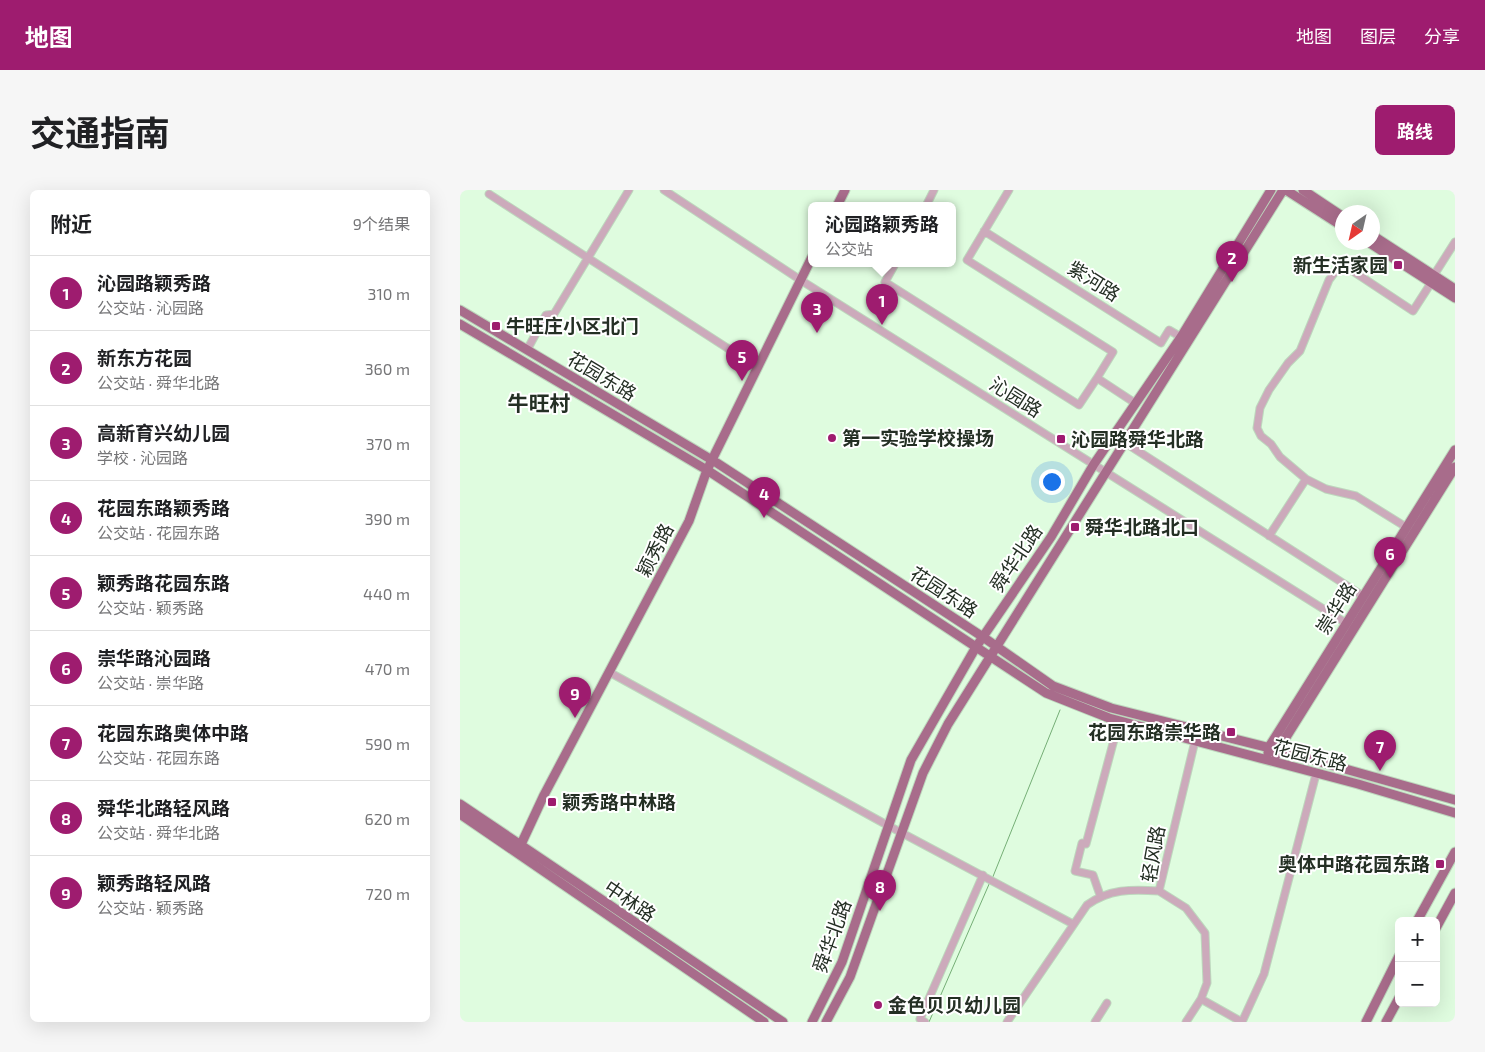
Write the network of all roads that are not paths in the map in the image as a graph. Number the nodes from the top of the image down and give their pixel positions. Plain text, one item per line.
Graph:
1 (629, 190) edge
2 (664, 190) edge
3 (845, 190) edge
4 (934, 190) edge
5 (1009, 190) edge
6 (1271, 190) edge
7 (1284, 190) edge
8 (1303, 190) edge
9 (489, 194) dead end
10 (839, 202) edge
11 (928, 202) edge
12 (1335, 211) edge
13 (1335, 222) edge
14 (984, 231) junction
15 (1380, 241) edge
16 (1455, 242) edge
17 (1380, 249) edge
18 (588, 258) junction
19 (808, 265) edge
20 (893, 267) edge
21 (1433, 279) junction
22 (801, 280) junction
23 (1455, 289) edge
24 (1455, 298) edge
25 (460, 310) edge
26 (460, 324) edge
27 (1181, 337) junction
28 (527, 350) junction
29 (735, 352) dead end
30 (1097, 378) junction
31 (1135, 403) junction
32 (1124, 442) junction
33 (1455, 450) edge
34 (712, 460) junction
35 (1094, 464) junction
36 (1455, 467) edge
37 (707, 470) junction
38 (1105, 472) junction
39 (1306, 479) junction
40 (1406, 527) junction
41 (1269, 536) junction
42 (1363, 596) junction
43 (1350, 626) junction
44 (983, 637) junction
45 (976, 647) junction
46 (996, 647) junction
47 (990, 657) junction
48 (609, 672) junction
49 (1119, 721) junction
50 (1195, 741) junction
51 (1273, 749) junction
52 (1270, 762) junction
53 (1316, 774) junction
54 (1455, 800) edge
55 (460, 804) edge
56 (1455, 813) edge
57 (460, 814) edge
58 (887, 825) junction
59 (901, 831) junction
60 (518, 849) junction
61 (1455, 852) edge
62 (988, 878) junction
63 (1159, 891) junction
64 (1455, 893) edge
65 (1100, 895) junction
66 (1419, 917) edge
67 (1440, 921) edge
68 (1073, 924) junction
69 (1396, 962) edge
70 (1201, 999) junction
71 (1107, 1004) dead end
72 (1395, 1005) edge
73 (764, 1022) edge
74 (783, 1022) edge
75 (812, 1022) edge
76 (826, 1022) edge
77 (925, 1022) edge
78 (1007, 1022) edge
79 (1095, 1022) edge
80 (1186, 1022) edge
81 (1242, 1022) edge
82 (1366, 1022) edge
83 (1386, 1022) edge

1 - 18 street
2 - 22 street, 沁园路
3 - 10 main road
4 - 11 street
5 - 14 street
6 - 27 main road, 舜华北路
7 - 13 main road
7 - 32 main road, 舜华北路
8 - 12 main road
9 - 18 street
14 - 27 street, 紫河路
14 - 30 street
15 - 21 main road
16 - 21 street
17 - 21 main road
18 - 28 street
18 - 29 street
19 - 22 main road, 颖秀路
20 - 30 street
21 - 23 main road
21 - 24 main road
21 - 39 street
22 - 34 main road, 颖秀路
22 - 35 street, 沁园路
25 - 28 main road, 花园东路
26 - 37 main road, 花园东路
27 - 31 main road, 舜华北路
28 - 34 main road, 花园东路
30 - 31 street
31 - 35 main road, 舜华北路
32 - 38 main road, 舜华北路
32 - 41 street
33 - 40 main road, 崇华路
34 - 37 main road, 颖秀路
34 - 44 main road, 花园东路
35 - 38 street, 沁园路
35 - 44 main road, 舜华北路
36 - 43 main road, 崇华路
37 - 45 main road, 花园东路
37 - 48 main road, 颖秀路
38 - 43 street, 沁园路
38 - 46 main road, 舜华北路
39 - 40 street
39 - 41 street
40 - 42 main road, 崇华路
41 - 42 street
42 - 43 main road, 崇华路
43 - 51 main road, 崇华路
44 - 45 main road, 舜华北路
44 - 46 main road, 花园东路
45 - 47 main road, 花园东路
45 - 58 main road, 舜华北路
46 - 47 main road, 舜华北路
46 - 51 main road, 花园东路
47 - 49 main road, 花园东路
47 - 59 main road, 舜华北路
48 - 58 street
48 - 60 main road, 颖秀路
49 - 50 main road, 花园东路
49 - 65 street
50 - 52 main road, 花园东路
50 - 63 street, 轻风路
51 - 52 main road, 崇华路
51 - 54 main road, 花园东路
52 - 53 main road, 花园东路
53 - 56 main road, 花园东路
53 - 81 street
55 - 60 main road, 中林路
57 - 60 main road, 中林路
58 - 59 street
58 - 75 main road, 舜华北路
59 - 62 street
59 - 76 main road, 舜华北路
60 - 73 main road, 中林路
60 - 74 main road, 中林路
61 - 66 main road
62 - 68 street
62 - 77 street
63 - 65 street
63 - 70 street, 轻风路
64 - 67 main road
65 - 68 street
68 - 78 street
69 - 82 main road
70 - 80 street, 轻风路
70 - 81 street
71 - 79 street
72 - 83 main road

